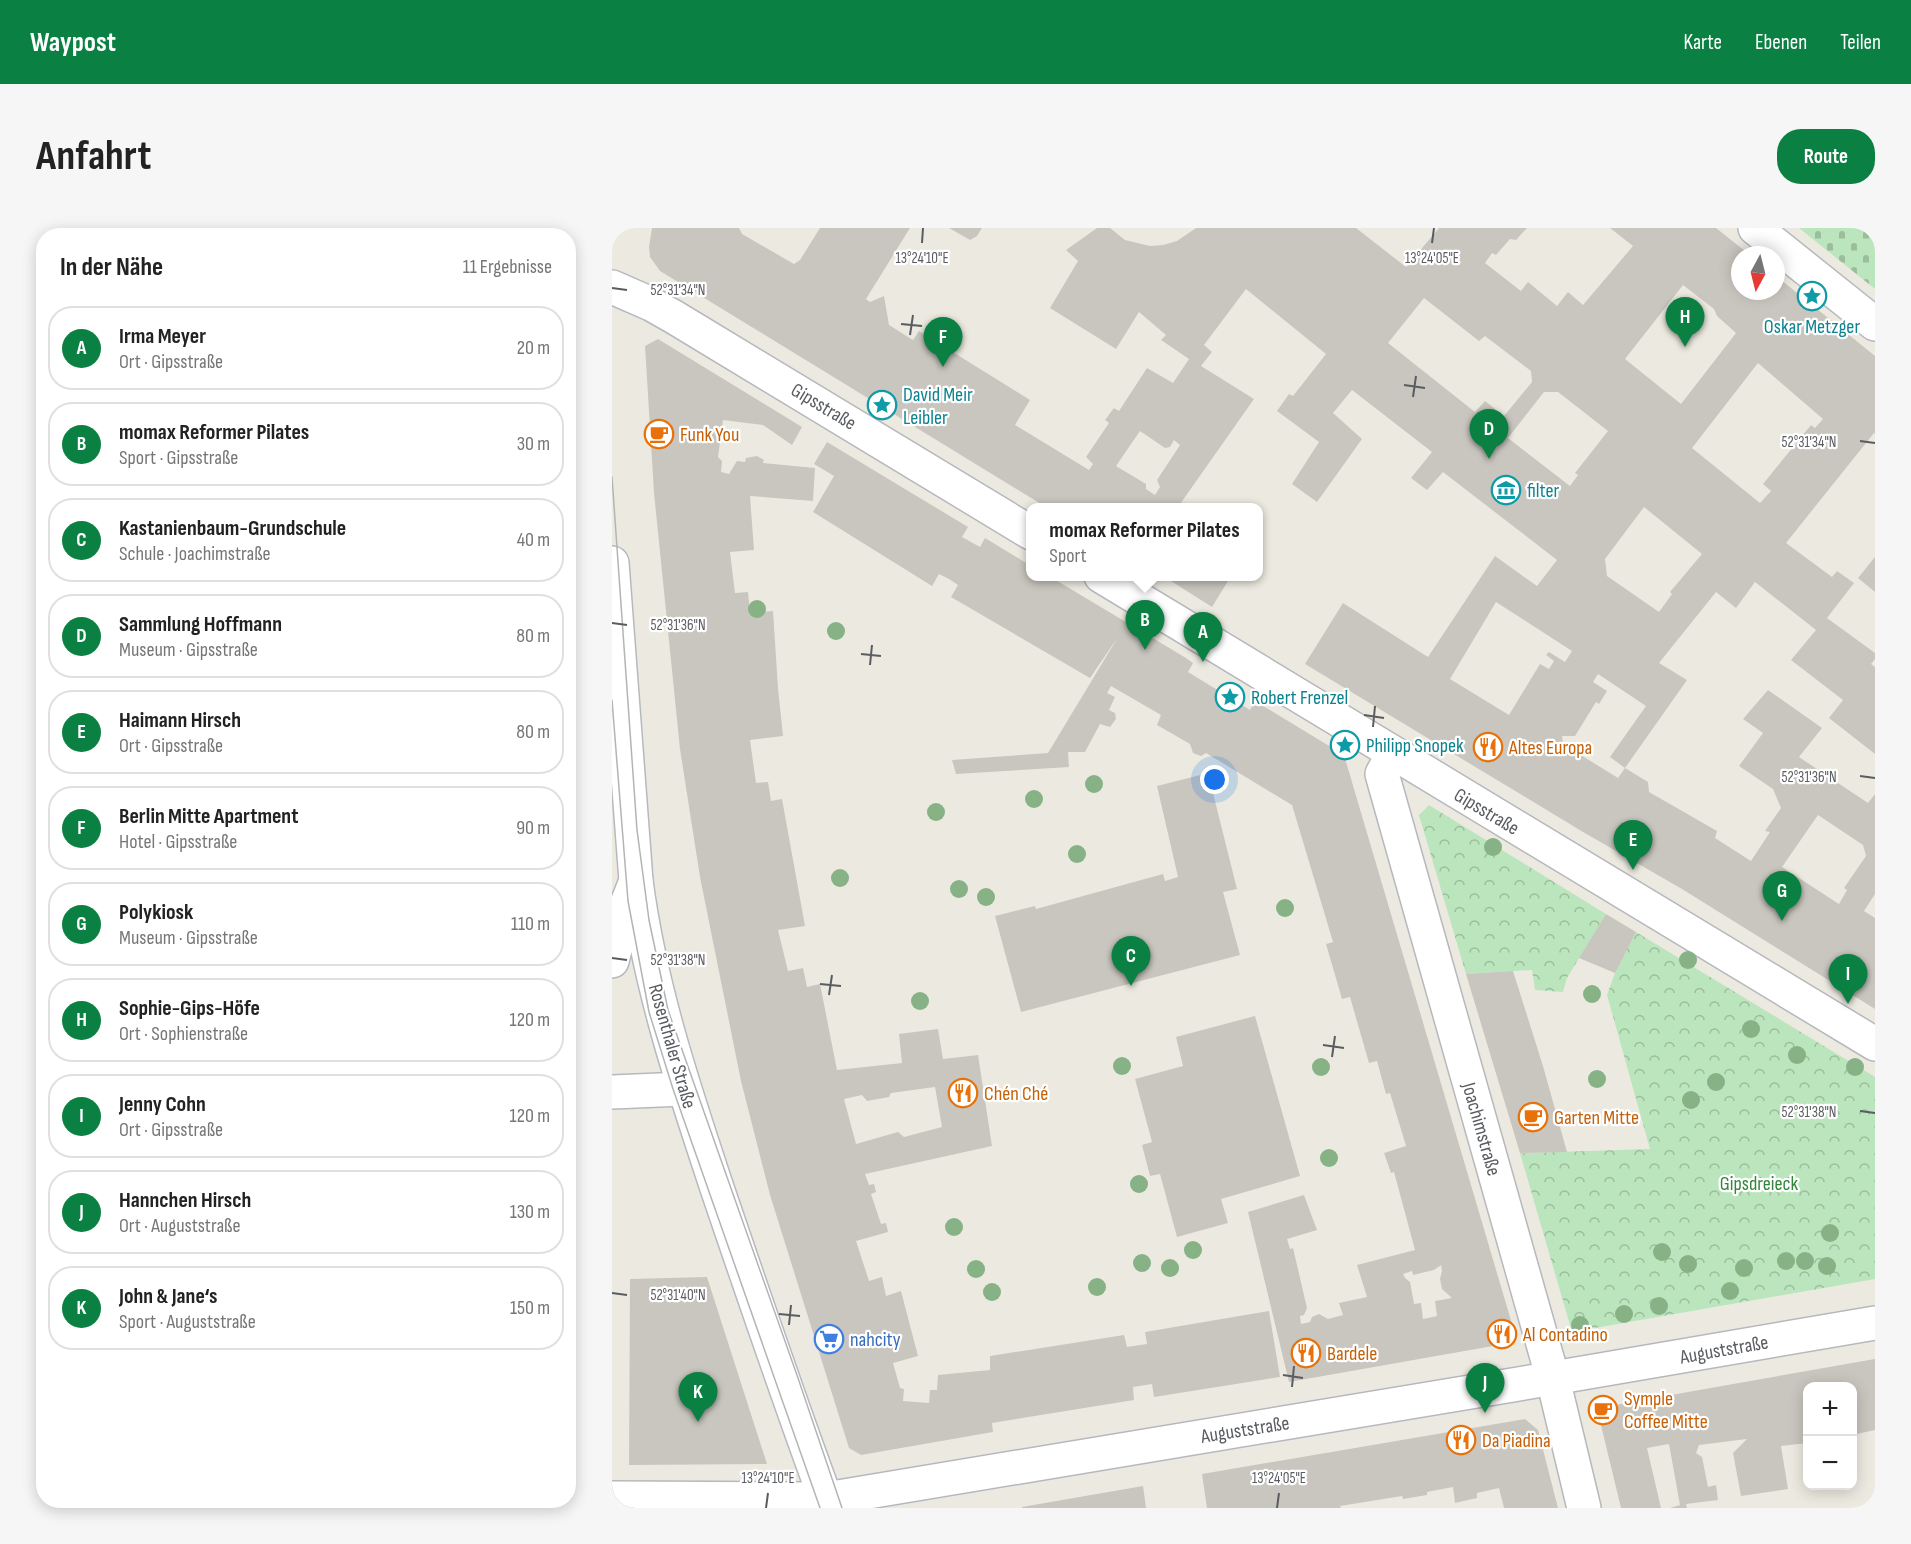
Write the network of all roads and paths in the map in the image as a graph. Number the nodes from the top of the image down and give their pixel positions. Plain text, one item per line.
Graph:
1 (1755, 228) edge
2 (612, 287) edge
3 (1875, 324) edge
4 (1026, 530) edge
5 (612, 563) edge
6 (1109, 581) edge
7 (1393, 754) junction
8 (636, 881) junction
9 (612, 961) edge
10 (1875, 1044) edge
11 (683, 1089) junction
12 (612, 1092) edge
13 (1875, 1323) edge
14 (1553, 1379) junction
15 (612, 1498) edge
16 (827, 1503) edge
17 (1584, 1508) edge

1 - 3 street
2 - 4 street, Gipsstraße
5 - 8 street, Rosenthaler Straße
6 - 7 street, Gipsstraße
7 - 10 street, Gipsstraße
7 - 14 street, Joachimstraße
8 - 9 street
8 - 11 street, Rosenthaler Straße
11 - 12 street
11 - 16 street, Rosenthaler Straße
13 - 14 street, Auguststraße
14 - 16 street, Auguststraße
14 - 17 street, Joachimstraße
15 - 16 street, Auguststraße

